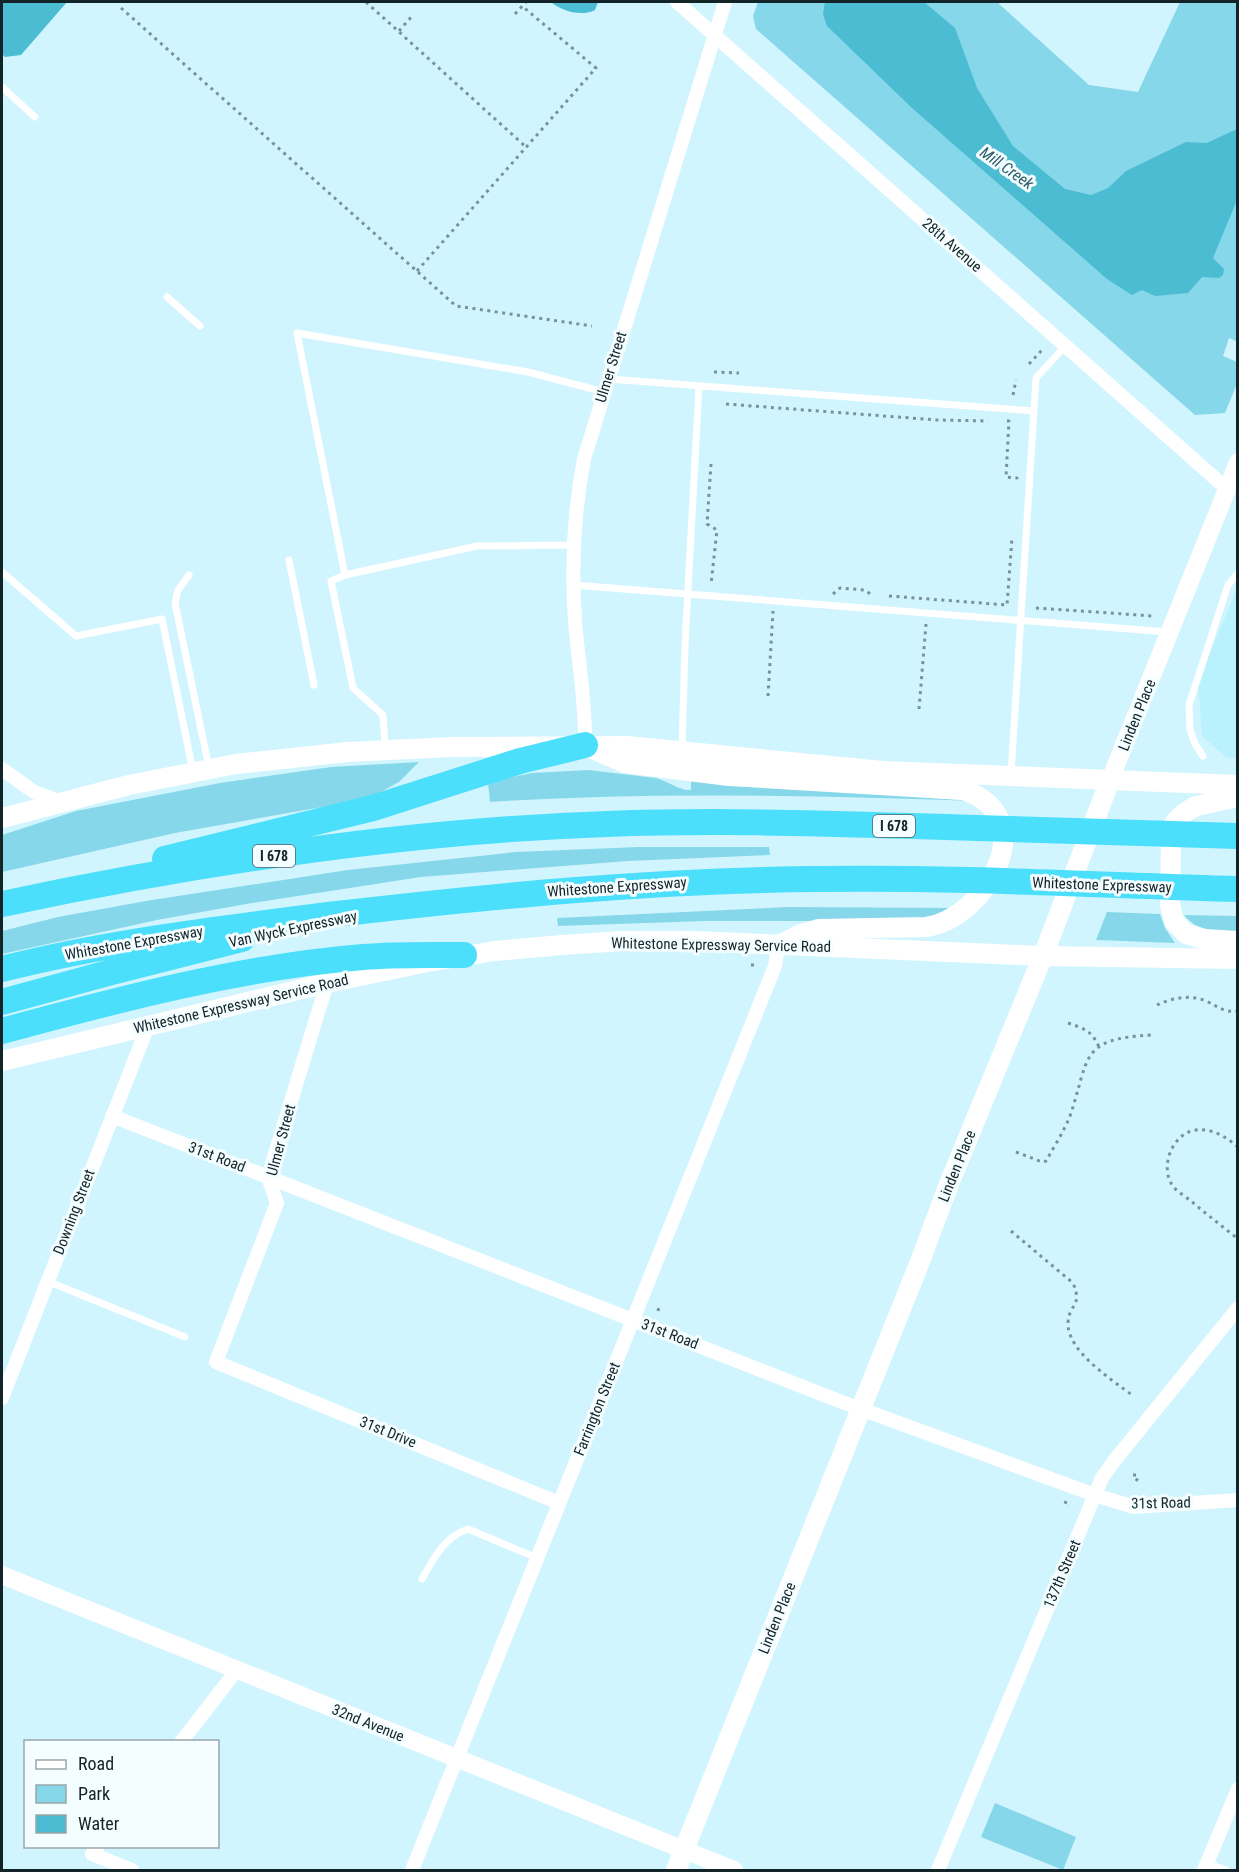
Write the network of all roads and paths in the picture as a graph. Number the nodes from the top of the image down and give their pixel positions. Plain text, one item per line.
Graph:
1 (366, 2) edge
2 (526, 2) edge
3 (677, 2) edge
4 (725, 2) edge
5 (522, 6) junction
6 (121, 8) dead end
7 (515, 14) dead end
8 (413, 15) dead end
9 (399, 31) junction
10 (714, 34) junction
11 (2, 87) edge
12 (35, 117) dead end
13 (526, 147) junction
14 (417, 272) junction
15 (166, 297) dead end
16 (200, 326) dead end
17 (592, 326) dead end
18 (1066, 345) junction
19 (1043, 349) dead end
20 (1029, 364) dead end
21 (714, 372) dead end
22 (739, 373) dead end
23 (1016, 380) dead end
24 (606, 385) junction
25 (699, 386) junction
26 (1013, 395) dead end
27 (726, 404) dead end
28 (1034, 411) junction
29 (1238, 462) edge
30 (711, 464) dead end
31 (1227, 489) junction
32 (1017, 490) dead end
33 (1012, 536) dead end
34 (574, 545) junction
35 (289, 560) dead end
36 (2, 572) edge
37 (1238, 573) edge
38 (189, 575) dead end
39 (345, 575) junction
40 (705, 583) dead end
41 (573, 585) junction
42 (688, 594) junction
43 (833, 594) dead end
44 (873, 596) dead end
45 (884, 596) dead end
46 (928, 598) junction
47 (774, 600) junction
48 (1036, 608) dead end
49 (927, 613) junction
50 (1153, 616) dead end
51 (1021, 620) junction
52 (1170, 632) junction
53 (315, 685) dead end
54 (768, 696) dead end
55 (919, 709) dead end
56 (585, 745) junction
57 (385, 750) junction
58 (682, 751) junction
59 (1203, 756) dead end
60 (2, 769) edge
61 (201, 770) junction
62 (1011, 777) junction
63 (1110, 780) junction
64 (1238, 785) edge
65 (1238, 796) edge
66 (59, 801) junction
67 (2, 818) edge
68 (1238, 836) edge
69 (1238, 889) edge
70 (2, 903) edge
71 (411, 905) junction
72 (1238, 941) edge
73 (778, 945) junction
74 (464, 955) junction
75 (1043, 956) junction
76 (1238, 959) edge
77 (751, 965) dead end
78 (756, 965) dead end
79 (2, 969) edge
80 (327, 983) junction
81 (2, 1002) edge
82 (1157, 1005) dead end
83 (1238, 1011) edge
84 (1068, 1023) dead end
85 (148, 1026) junction
86 (2, 1031) edge
87 (1151, 1035) dead end
88 (1099, 1047) junction
89 (2, 1061) edge
90 (112, 1116) junction
91 (1238, 1147) edge
92 (1016, 1152) dead end
93 (268, 1177) junction
94 (1011, 1231) dead end
95 (1238, 1239) edge
96 (47, 1281) junction
97 (1238, 1308) edge
98 (633, 1320) junction
99 (185, 1337) dead end
100 (216, 1362) joint
101 (1132, 1395) dead end
102 (2, 1398) edge
103 (860, 1409) junction
104 (1133, 1475) dead end
105 (1136, 1481) dead end
106 (1095, 1495) junction
107 (1238, 1500) edge
108 (1066, 1501) dead end
109 (559, 1503) junction
110 (1069, 1506) dead end
111 (537, 1558) junction
112 (2, 1575) edge
113 (422, 1580) dead end
114 (237, 1670) junction
115 (183, 1740) edge
116 (457, 1759) junction
117 (1238, 1789) edge
118 (95, 1850) edge
119 (684, 1850) junction
120 (1206, 1867) edge
121 (132, 1870) edge
122 (412, 1870) edge
123 (676, 1870) edge
124 (734, 1870) edge
125 (938, 1870) edge
126 (1226, 1870) edge

1 - 9 path
2 - 5 path
3 - 10 street, 28th Avenue
4 - 10 street, Ulmer Street
5 - 7 path
5 - 13 path
6 - 14 path
8 - 9 path
9 - 13 path
10 - 18 street, 28th Avenue
10 - 24 street, Ulmer Street
11 - 12 lane
13 - 14 path
14 - 17 path
15 - 16 lane
18 - 28 lane
18 - 31 street, 28th Avenue
19 - 20 path
21 - 22 path
23 - 26 path
24 - 25 lane
24 - 34 street, Ulmer Street
24 - 39 lane
25 - 28 lane
25 - 42 lane
27 - 32 path
28 - 51 lane
29 - 31 street, Linden Place
30 - 40 path
31 - 52 street, Linden Place
33 - 46 path
34 - 39 lane
34 - 41 street, Ulmer Street
35 - 53 lane
36 - 61 lane
37 - 59 lane
38 - 61 lane
39 - 57 lane
41 - 42 lane
41 - 56 street, Ulmer Street
42 - 47 lane
42 - 58 lane
43 - 44 path
45 - 46 path
46 - 49 path
47 - 49 lane
47 - 54 path
48 - 50 path
49 - 51 lane
49 - 55 path
51 - 52 lane
51 - 62 lane
52 - 63 street, Linden Place
56 - 57 main road
56 - 58 main road
56 - 70 highway
56 - 73 main road
57 - 61 main road
58 - 62 main road
60 - 66 street
61 - 66 main road
62 - 63 main road
63 - 64 main road
63 - 75 main road, Linden Place
65 - 72 main road
66 - 67 main road
68 - 70 highway, I 678
69 - 71 highway, Whitestone Expressway
71 - 79 highway, Whitestone Expressway
71 - 81 highway, Van Wyck Expressway
73 - 74 main road, Whitestone Expressway Service Road
73 - 75 main road, Whitestone Expressway Service Road
73 - 98 street, Farrington Street
74 - 80 main road, Whitestone Expressway Service Road
74 - 86 highway
75 - 76 main road, Whitestone Expressway Service Road
75 - 103 main road, Linden Place
77 - 78 path
80 - 85 main road, Whitestone Expressway Service Road
80 - 93 street, Ulmer Street
82 - 83 path
84 - 88 path
85 - 89 main road, Whitestone Expressway Service Road
85 - 90 street, Downing Street
87 - 88 path
88 - 92 path
90 - 93 street, 31st Road
90 - 96 street, Downing Street
91 - 95 path
93 - 98 street, 31st Road
93 - 100 street, Ulmer Street
94 - 101 path
96 - 99 lane
96 - 102 street, Downing Street
97 - 106 street, 137th Street
98 - 103 street, 31st Road
98 - 109 street, Farrington Street
100 - 109 street, 31st Drive
103 - 106 street, 31st Road
103 - 119 main road, Linden Place
104 - 105 path
106 - 107 street, 31st Road
106 - 125 street, 137th Street
108 - 110 path
109 - 111 street, Farrington Street
111 - 113 lane
111 - 116 street, Farrington Street
112 - 114 street, 32nd Avenue
114 - 115 street
114 - 116 street, 32nd Avenue
116 - 119 street, 32nd Avenue
116 - 122 street, Farrington Street
117 - 120 street
118 - 121 street
119 - 123 main road, Linden Place
119 - 124 street, 32nd Avenue
120 - 126 lane

